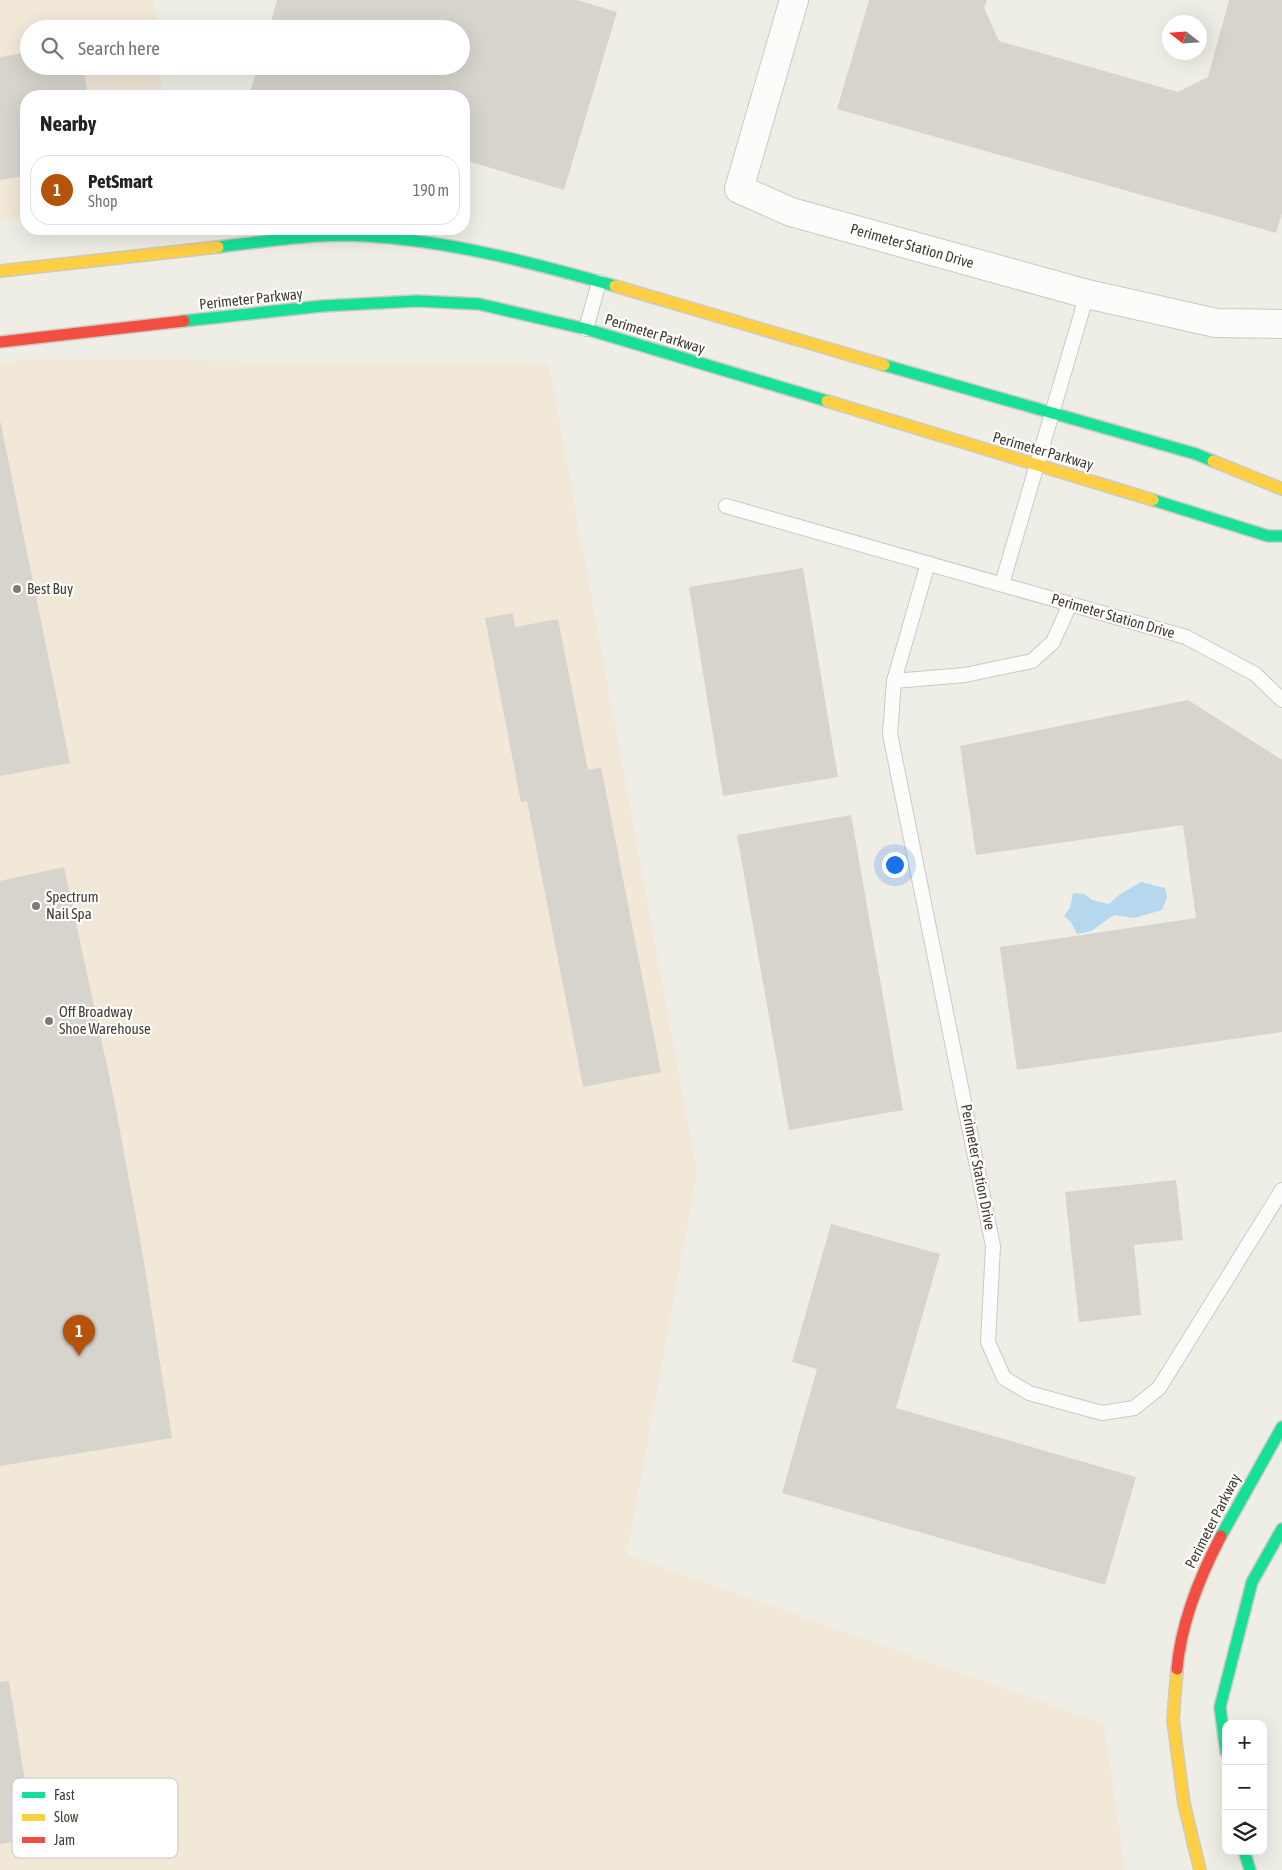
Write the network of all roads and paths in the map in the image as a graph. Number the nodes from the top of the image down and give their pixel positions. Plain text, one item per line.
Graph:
1 (794, 0) edge
2 (333, 235) edge
3 (359, 235) edge
4 (0, 271) edge
5 (599, 282) junction
6 (1087, 294) junction
7 (1282, 324) edge
8 (586, 329) junction
9 (0, 342) edge
10 (1053, 414) junction
11 (1038, 466) junction
12 (1282, 489) edge
13 (726, 506) dead end
14 (1282, 536) edge
15 (928, 563) junction
16 (1002, 584) junction
17 (1070, 604) junction
18 (894, 681) junction
19 (1282, 700) edge
20 (1282, 1190) edge
21 (1282, 1427) edge
22 (1282, 1529) edge
23 (1222, 1722) edge
24 (1245, 1855) edge
25 (1200, 1870) edge
26 (1250, 1870) edge

1 - 6 street, Perimeter Station Drive
2 - 4 street
3 - 5 street
5 - 8 lane
5 - 10 street
6 - 7 street, Perimeter Station Drive
6 - 10 lane
8 - 9 street, Perimeter Parkway
8 - 11 street, Perimeter Parkway
10 - 11 lane
10 - 12 street
11 - 14 street, Perimeter Parkway
11 - 16 lane
13 - 15 lane, Perimeter Station Drive
15 - 16 lane, Perimeter Station Drive
15 - 18 lane, Perimeter Station Drive
16 - 17 lane, Perimeter Station Drive
17 - 18 lane
17 - 19 lane, Perimeter Station Drive
18 - 20 lane, Perimeter Station Drive
21 - 25 street, Perimeter Parkway
22 - 23 street
24 - 26 street

